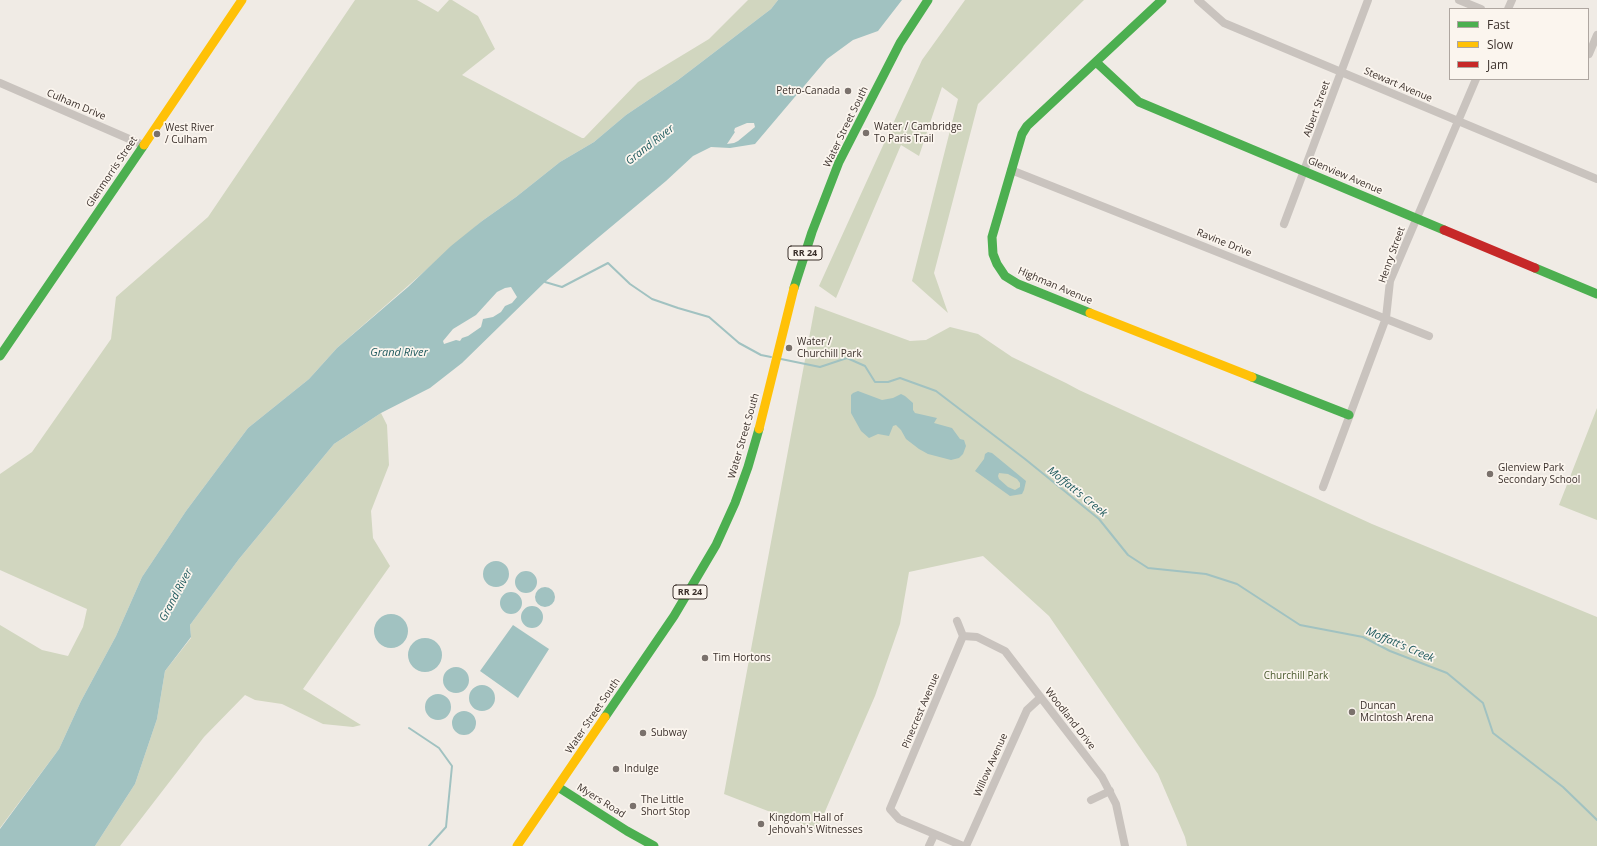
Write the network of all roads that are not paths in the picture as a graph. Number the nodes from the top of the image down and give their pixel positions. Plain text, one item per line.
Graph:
1 (242, 0) edge
2 (928, 0) edge
3 (1162, 0) edge
4 (1198, 0) edge
5 (1368, 0) edge
6 (1460, 0) edge
7 (1479, 8) edge
8 (1597, 35) edge
9 (1589, 52) edge
10 (1096, 62) junction
11 (1341, 72) junction
12 (1476, 80) edge
13 (0, 84) edge
14 (1458, 121) junction
15 (143, 145) junction
16 (1011, 170) junction
17 (1304, 171) junction
18 (1597, 179) edge
19 (1416, 218) junction
20 (1284, 224) dead end
21 (1597, 294) edge
22 (1386, 318) junction
23 (1429, 336) dead end
24 (0, 356) edge
25 (1349, 415) junction
26 (1323, 487) dead end
27 (957, 620) dead end
28 (963, 636) junction
29 (1040, 698) junction
30 (558, 787) junction
31 (1110, 791) junction
32 (1090, 800) dead end
33 (934, 835) junction
34 (517, 846) edge
35 (654, 846) edge
36 (930, 846) edge
37 (964, 846) edge
38 (1124, 846) edge

1 - 15 street, Glenmorris Street
2 - 30 street, Water Street South / RR 24
3 - 10 street, Highman Avenue
4 - 11 street, Stewart Avenue
5 - 11 street, Albert Street
6 - 7 street
8 - 9 street
10 - 16 street, Highman Avenue
10 - 17 street, Glenview Avenue
11 - 14 street, Stewart Avenue
11 - 17 street, Albert Street
12 - 14 street, Henry Street
13 - 15 street, Culham Drive
14 - 18 street, Stewart Avenue
14 - 19 street, Henry Street
15 - 24 street, Glenmorris Street
16 - 22 street, Ravine Drive
16 - 25 street, Highman Avenue
17 - 19 street, Glenview Avenue
17 - 20 street, Albert Street
19 - 21 street, Glenview Avenue
19 - 22 street, Henry Street
22 - 23 street, Ravine Drive
22 - 25 street, Henry Street
25 - 26 street, Henry Street
27 - 28 street
28 - 29 street, Woodland Drive
28 - 33 street, Pinecrest Avenue
29 - 31 street, Woodland Drive
29 - 37 street, Willow Avenue
30 - 34 street, Water Street South / RR 24
30 - 35 street, Myers Road
31 - 32 street
31 - 38 street, Woodland Drive
33 - 36 street
33 - 37 street

